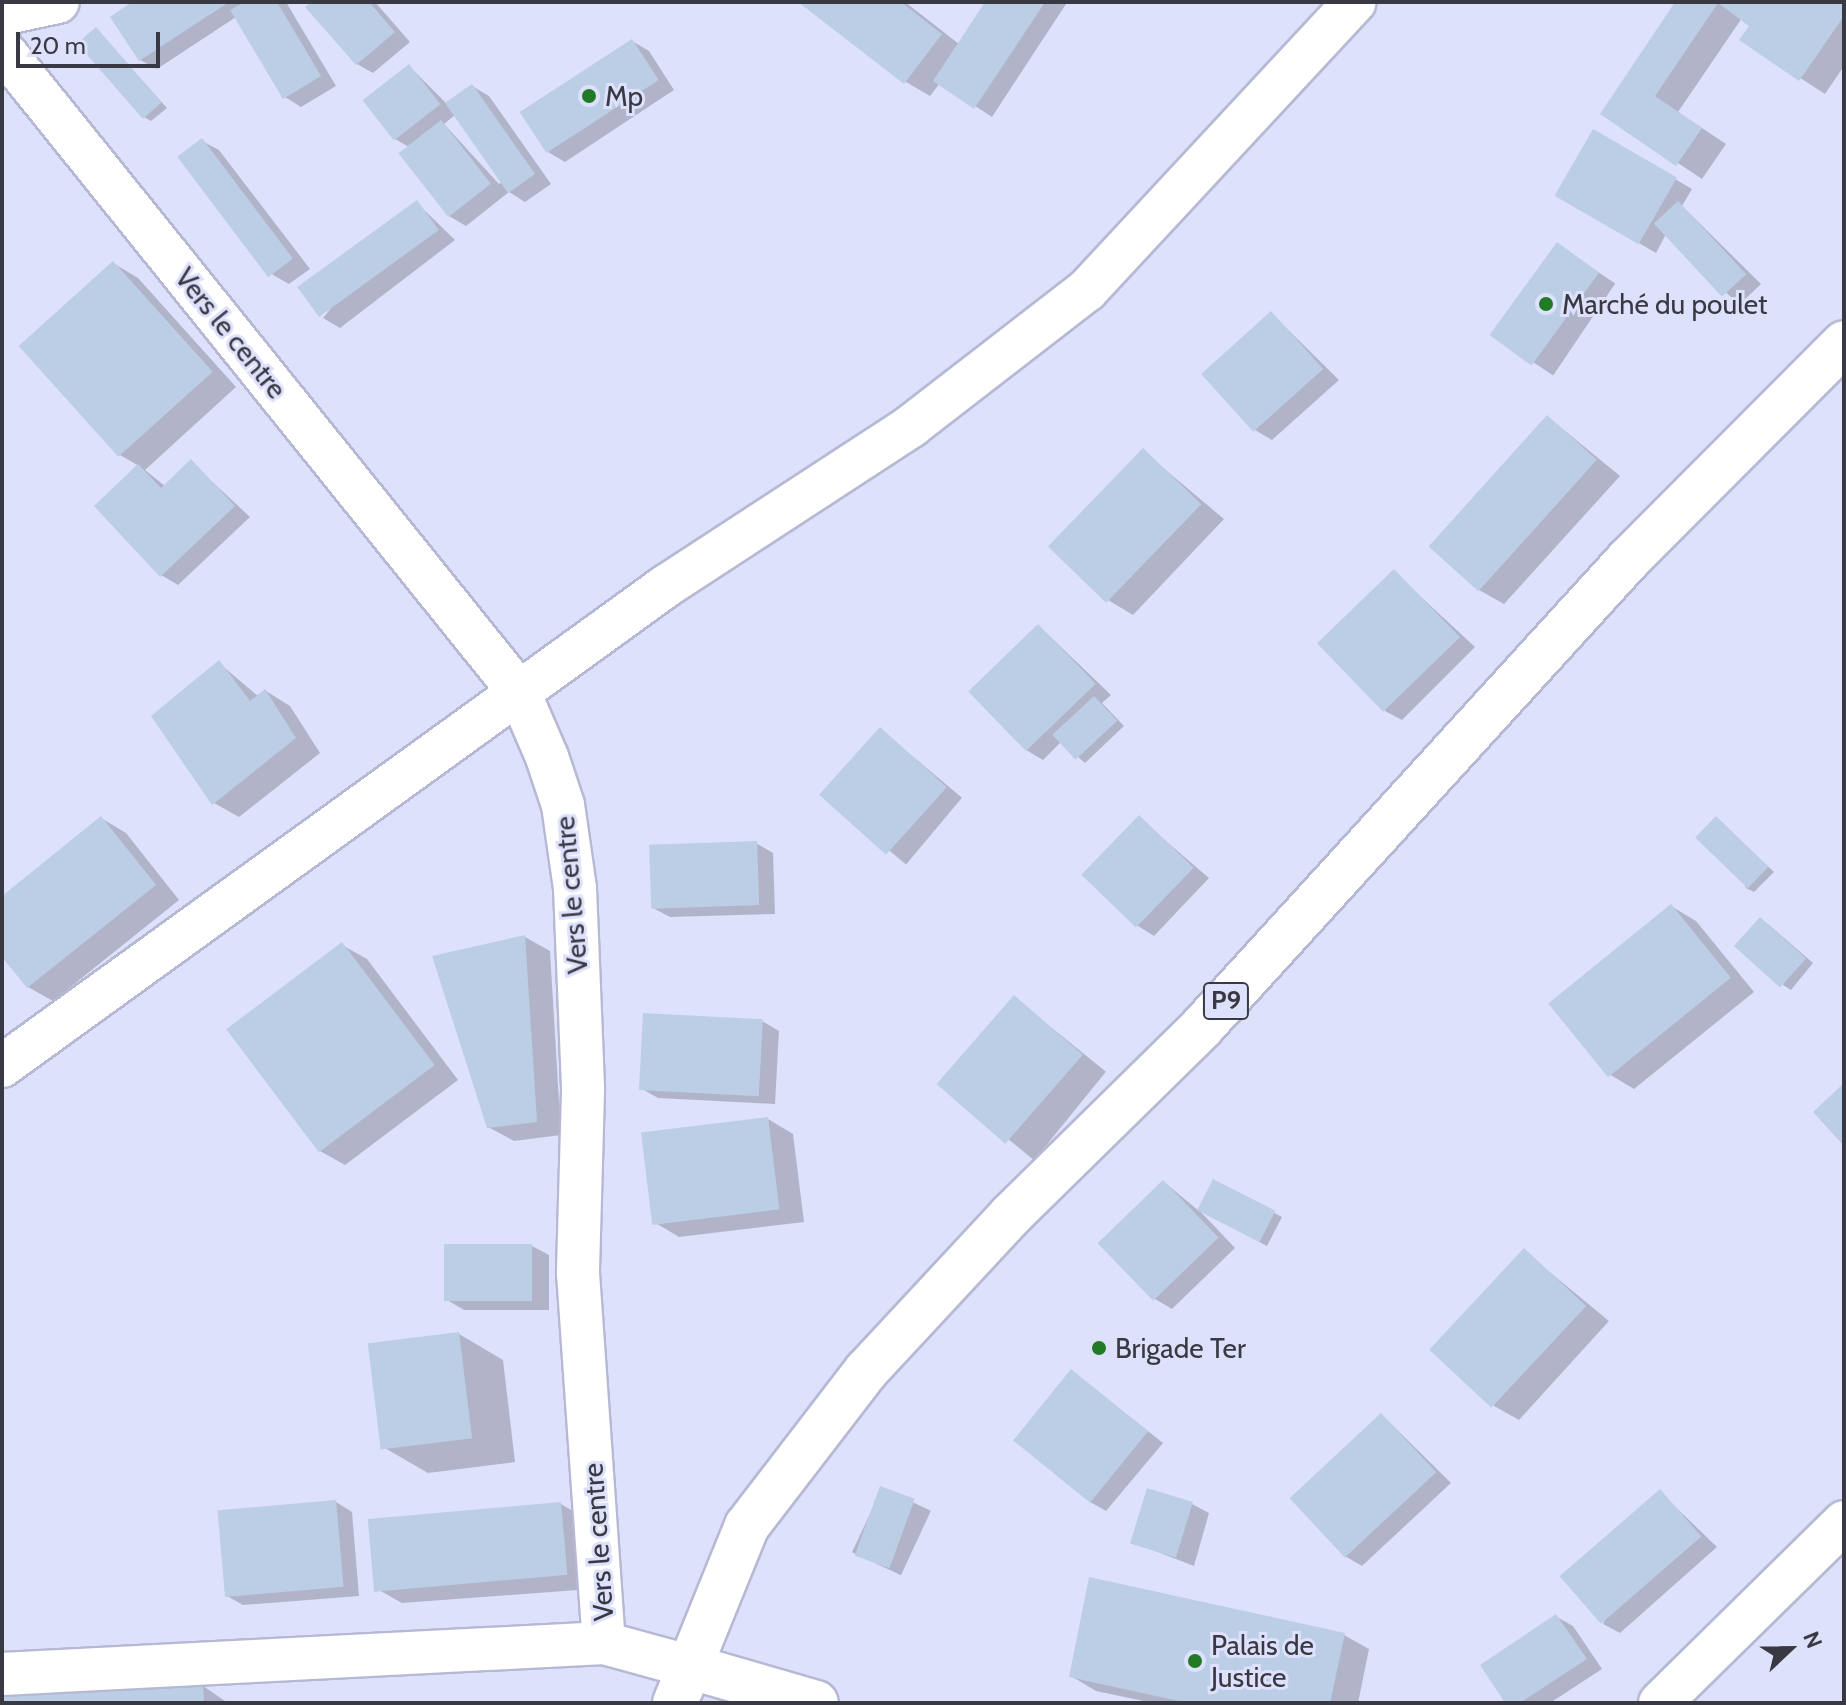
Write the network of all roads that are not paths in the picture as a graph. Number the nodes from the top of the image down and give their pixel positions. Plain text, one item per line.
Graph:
1 (58, 2) edge
2 (1355, 2) edge
3 (2, 14) edge
4 (2, 49) edge
5 (1844, 343) edge
6 (519, 692) junction
7 (2, 1066) edge
8 (1844, 1522) edge
9 (604, 1643) junction
10 (2, 1674) edge
11 (682, 1684) edge
12 (816, 1703) edge
13 (1660, 1703) edge

1 - 3 street
2 - 6 street
4 - 6 street, Vers le centre
5 - 11 main road, P9
6 - 7 street
6 - 9 street, Vers le centre
8 - 13 street
9 - 10 street
9 - 11 street
11 - 12 main road

